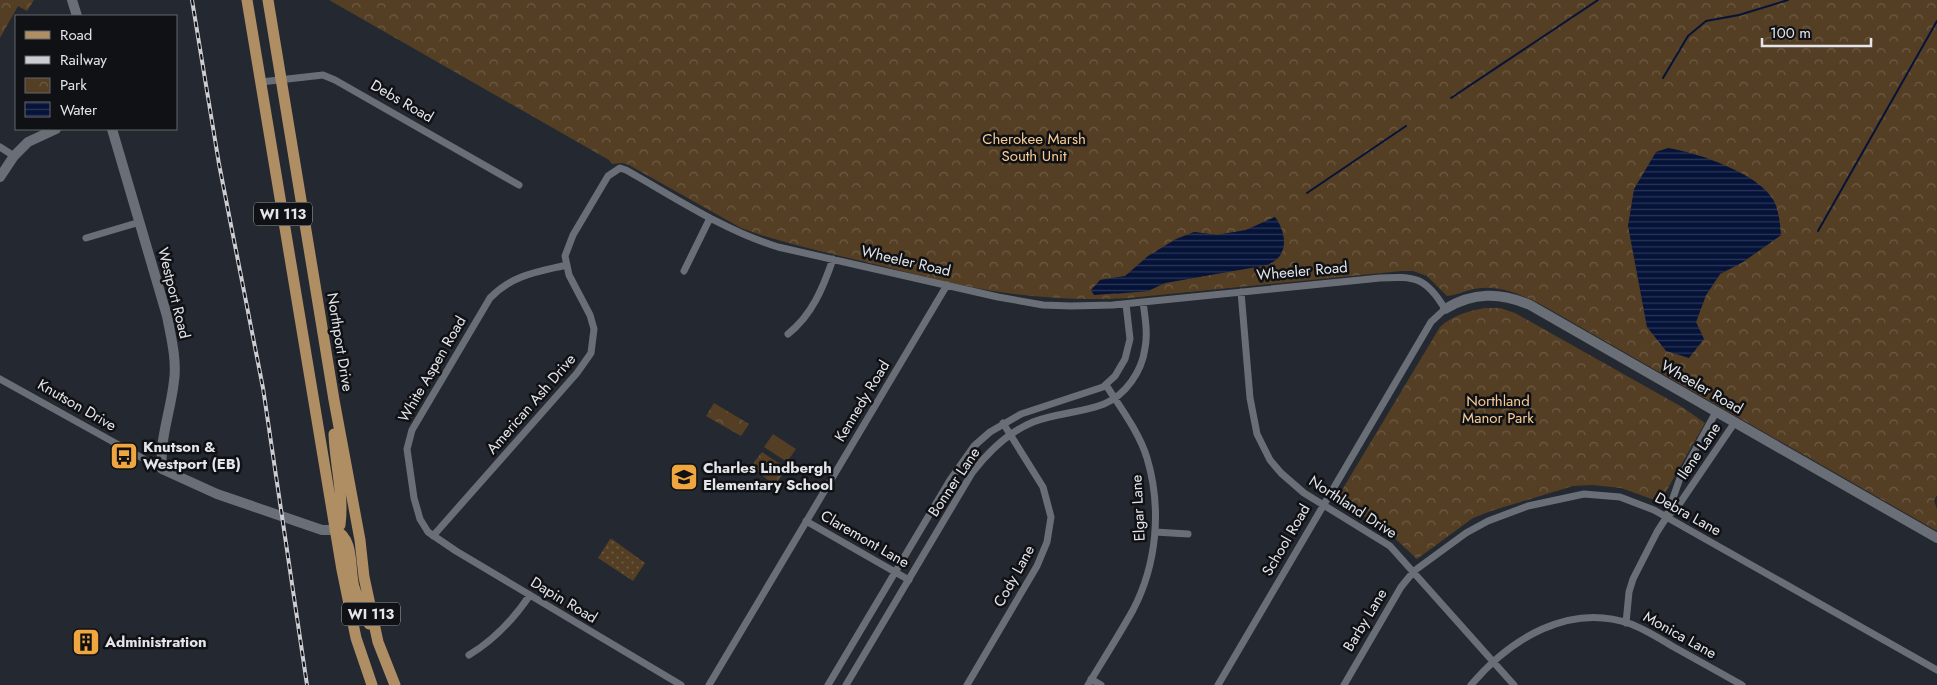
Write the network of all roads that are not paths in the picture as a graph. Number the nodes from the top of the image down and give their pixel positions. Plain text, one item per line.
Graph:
1 (72, 0) edge
2 (246, 0) edge
3 (268, 0) edge
4 (77, 15) edge
5 (282, 79) junction
6 (261, 82) junction
7 (53, 130) edge
8 (112, 130) edge
9 (0, 147) edge
10 (14, 156) junction
11 (0, 177) edge
12 (519, 185) dead end
13 (710, 218) junction
14 (140, 222) junction
15 (86, 238) dead end
16 (833, 259) junction
17 (567, 265) junction
18 (684, 271) dead end
19 (947, 285) junction
20 (1241, 292) junction
21 (1143, 302) junction
22 (1126, 304) junction
23 (1445, 309) junction
24 (788, 334) dead end
25 (0, 379) edge
26 (1106, 385) junction
27 (1114, 398) junction
28 (334, 400) junction
29 (1716, 412) junction
30 (1735, 422) junction
31 (1003, 423) junction
32 (1012, 435) junction
33 (162, 469) junction
34 (1323, 504) junction
35 (1666, 518) junction
36 (806, 521) junction
37 (335, 530) junction
38 (1155, 532) junction
39 (1188, 534) dead end
40 (434, 536) junction
41 (1937, 538) edge
42 (1414, 571) junction
43 (896, 573) junction
44 (909, 580) junction
45 (530, 596) junction
46 (1626, 623) junction
47 (378, 642) junction
48 (469, 655) dead end
49 (1494, 662) junction
50 (1937, 670) edge
51 (1728, 678) junction
52 (1090, 682) edge
53 (1724, 684) edge
54 (372, 685) edge
55 (395, 685) edge
56 (681, 685) edge
57 (709, 685) edge
58 (828, 685) edge
59 (846, 685) edge
60 (967, 685) edge
61 (1101, 685) edge
62 (1218, 685) edge
63 (1344, 685) edge
64 (1471, 685) edge
65 (1514, 685) edge
66 (1742, 685) edge

1 - 4 street
2 - 6 main road, WI 113
3 - 5 main road, Northport Drive / WI 113
5 - 6 street, Debs Road
5 - 12 street, Debs Road
5 - 28 main road, Northport Drive / WI 113
6 - 37 main road, WI 113
7 - 10 street
8 - 14 street, Westport Road
9 - 10 street
10 - 11 street
13 - 16 street, Wheeler Road
13 - 17 street, Wheeler Road
13 - 18 street
14 - 15 street
14 - 33 street, Westport Road
16 - 19 street, Wheeler Road
16 - 24 street
17 - 40 street, American Ash Drive
17 - 40 street, White Aspen Road
19 - 22 street, Wheeler Road
19 - 36 street, Kennedy Road
20 - 21 street, Wheeler Road
20 - 23 street, Wheeler Road
20 - 34 street, Northland Drive
21 - 22 street, Wheeler Road
21 - 27 street, Bonner Lane
22 - 26 street
23 - 29 street, Wheeler Road
23 - 34 street, School Road
25 - 33 street, Knutson Drive
26 - 27 street, Elgar Lane
26 - 31 street, Bonner Lane
27 - 32 street, Bonner Lane
27 - 38 street, Elgar Lane
28 - 37 main road
28 - 47 main road, Northport Drive / WI 113
29 - 30 street, Wheeler Road
29 - 35 street, Ilene Lane
30 - 35 street, Ilene Lane
30 - 41 street, Wheeler Road
31 - 32 street, Cody Lane
31 - 43 street, Bonner Lane
32 - 44 street, Bonner Lane
32 - 60 street, Cody Lane
33 - 37 street, Knutson Drive
34 - 42 street, Northland Drive
34 - 62 street, School Road
35 - 42 street, Debra Lane
35 - 46 street, Ilene Lane
35 - 50 street, Debra Lane
36 - 43 street, Claremont Lane
36 - 57 street, Kennedy Road
37 - 47 main road
37 - 54 main road, WI 113
38 - 39 street
38 - 52 street, Elgar Lane
40 - 45 street, Dapin Road
42 - 49 street, Northland Drive
42 - 63 street, Barby Lane
43 - 44 street, Claremont Lane
43 - 58 street, Bonner Lane
44 - 59 street, Bonner Lane
45 - 48 street
45 - 56 street, Dapin Road
46 - 49 street, Monica Lane
46 - 51 street, Monica Lane
47 - 55 main road, Northport Drive / WI 113
49 - 64 street, Monica Lane
49 - 65 street, Northland Drive
51 - 53 street
51 - 66 street, Monica Lane
52 - 61 street

